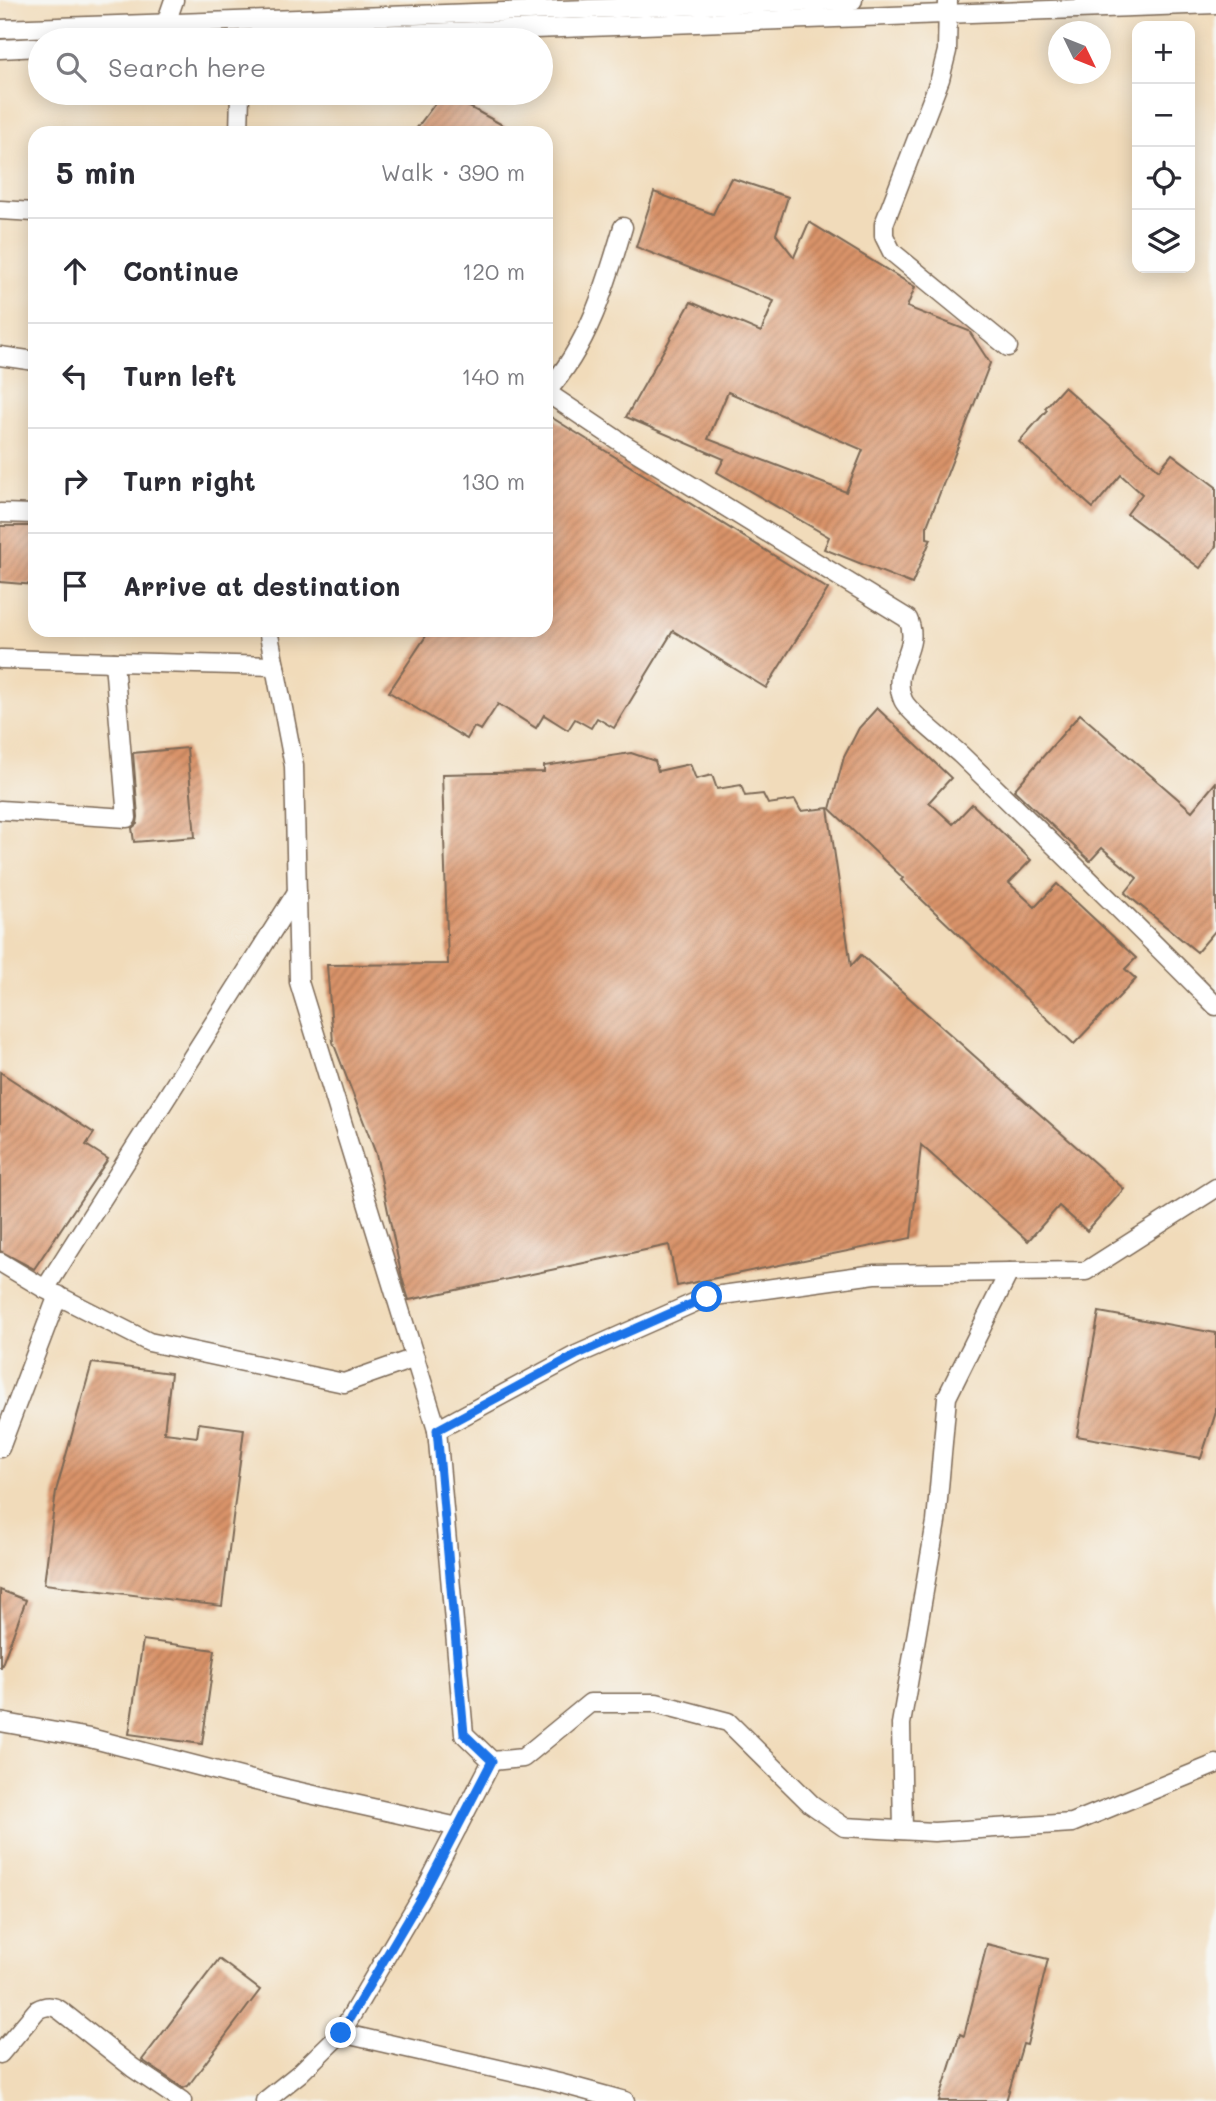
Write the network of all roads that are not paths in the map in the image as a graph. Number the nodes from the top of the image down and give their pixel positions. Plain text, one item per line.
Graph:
1 (174, 0) edge
2 (328, 0) edge
3 (853, 0) edge
4 (672, 3) edge
5 (1216, 4) edge
6 (947, 7) edge
7 (324, 18) junction
8 (240, 21) junction
9 (166, 23) junction
10 (240, 28) edge
11 (497, 28) edge
12 (0, 29) edge
13 (28, 48) edge
14 (0, 49) edge
15 (240, 105) edge
16 (239, 126) edge
17 (0, 211) edge
18 (28, 212) edge
19 (622, 227) dead end
20 (1008, 347) dead end
21 (0, 356) edge
22 (28, 360) edge
23 (553, 383) edge
24 (553, 397) edge
25 (0, 513) edge
26 (28, 514) edge
27 (269, 637) edge
28 (0, 659) edge
29 (114, 662) junction
30 (275, 666) junction
31 (0, 810) edge
32 (297, 892) junction
33 (1216, 1006) edge
34 (1216, 1188) edge
35 (0, 1262) edge
36 (1009, 1272) junction
37 (51, 1292) junction
38 (415, 1358) junction
39 (437, 1430) junction
40 (0, 1448) edge
41 (0, 1722) edge
42 (492, 1761) junction
43 (1216, 1765) edge
44 (458, 1827) junction
45 (903, 1830) junction
46 (341, 2033) junction
47 (0, 2054) edge
48 (182, 2101) edge
49 (265, 2101) edge
50 (625, 2101) edge

1 - 9 street
2 - 7 street
3 - 4 street
4 - 7 street
5 - 6 street
6 - 11 street
6 - 20 street
7 - 8 street
8 - 9 street
8 - 10 street
9 - 12 street
13 - 14 street
15 - 16 street
17 - 18 street
19 - 23 street
21 - 22 street
24 - 33 street
25 - 26 street
27 - 30 street
28 - 29 street
29 - 30 street
29 - 31 street
30 - 32 street
32 - 37 street
32 - 38 street
34 - 36 street
35 - 37 street
36 - 39 street
36 - 45 street
37 - 38 street
37 - 40 street
38 - 39 street
39 - 42 street
41 - 44 street
42 - 44 street
42 - 45 street
43 - 45 street
44 - 46 street
46 - 49 street
46 - 50 street
47 - 48 street

